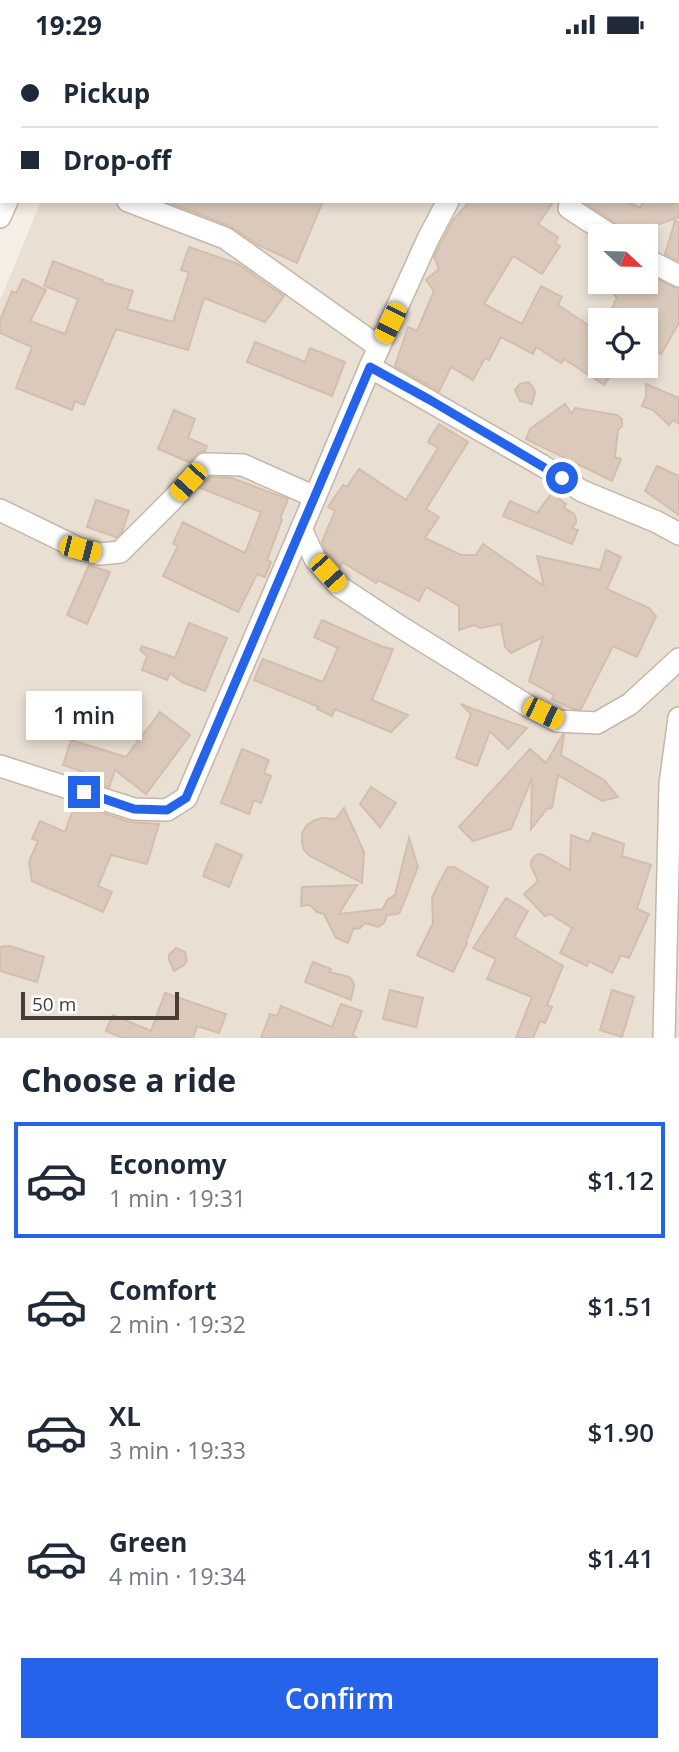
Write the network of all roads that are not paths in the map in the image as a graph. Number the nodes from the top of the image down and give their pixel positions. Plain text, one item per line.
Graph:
1 (133, 203) edge
2 (446, 203) edge
3 (569, 208) dead end
4 (594, 224) edge
5 (658, 266) edge
6 (679, 277) edge
7 (379, 347) junction
8 (370, 367) junction
9 (315, 497) junction
10 (0, 510) edge
11 (301, 529) junction
12 (679, 534) edge
13 (679, 659) edge
14 (679, 718) edge
15 (0, 766) edge
16 (664, 1038) edge

1 - 7 street
2 - 7 street
3 - 4 street
5 - 6 street
7 - 8 street
8 - 9 street
8 - 12 street
9 - 10 street
9 - 11 street
11 - 13 street
11 - 15 street
14 - 16 street

